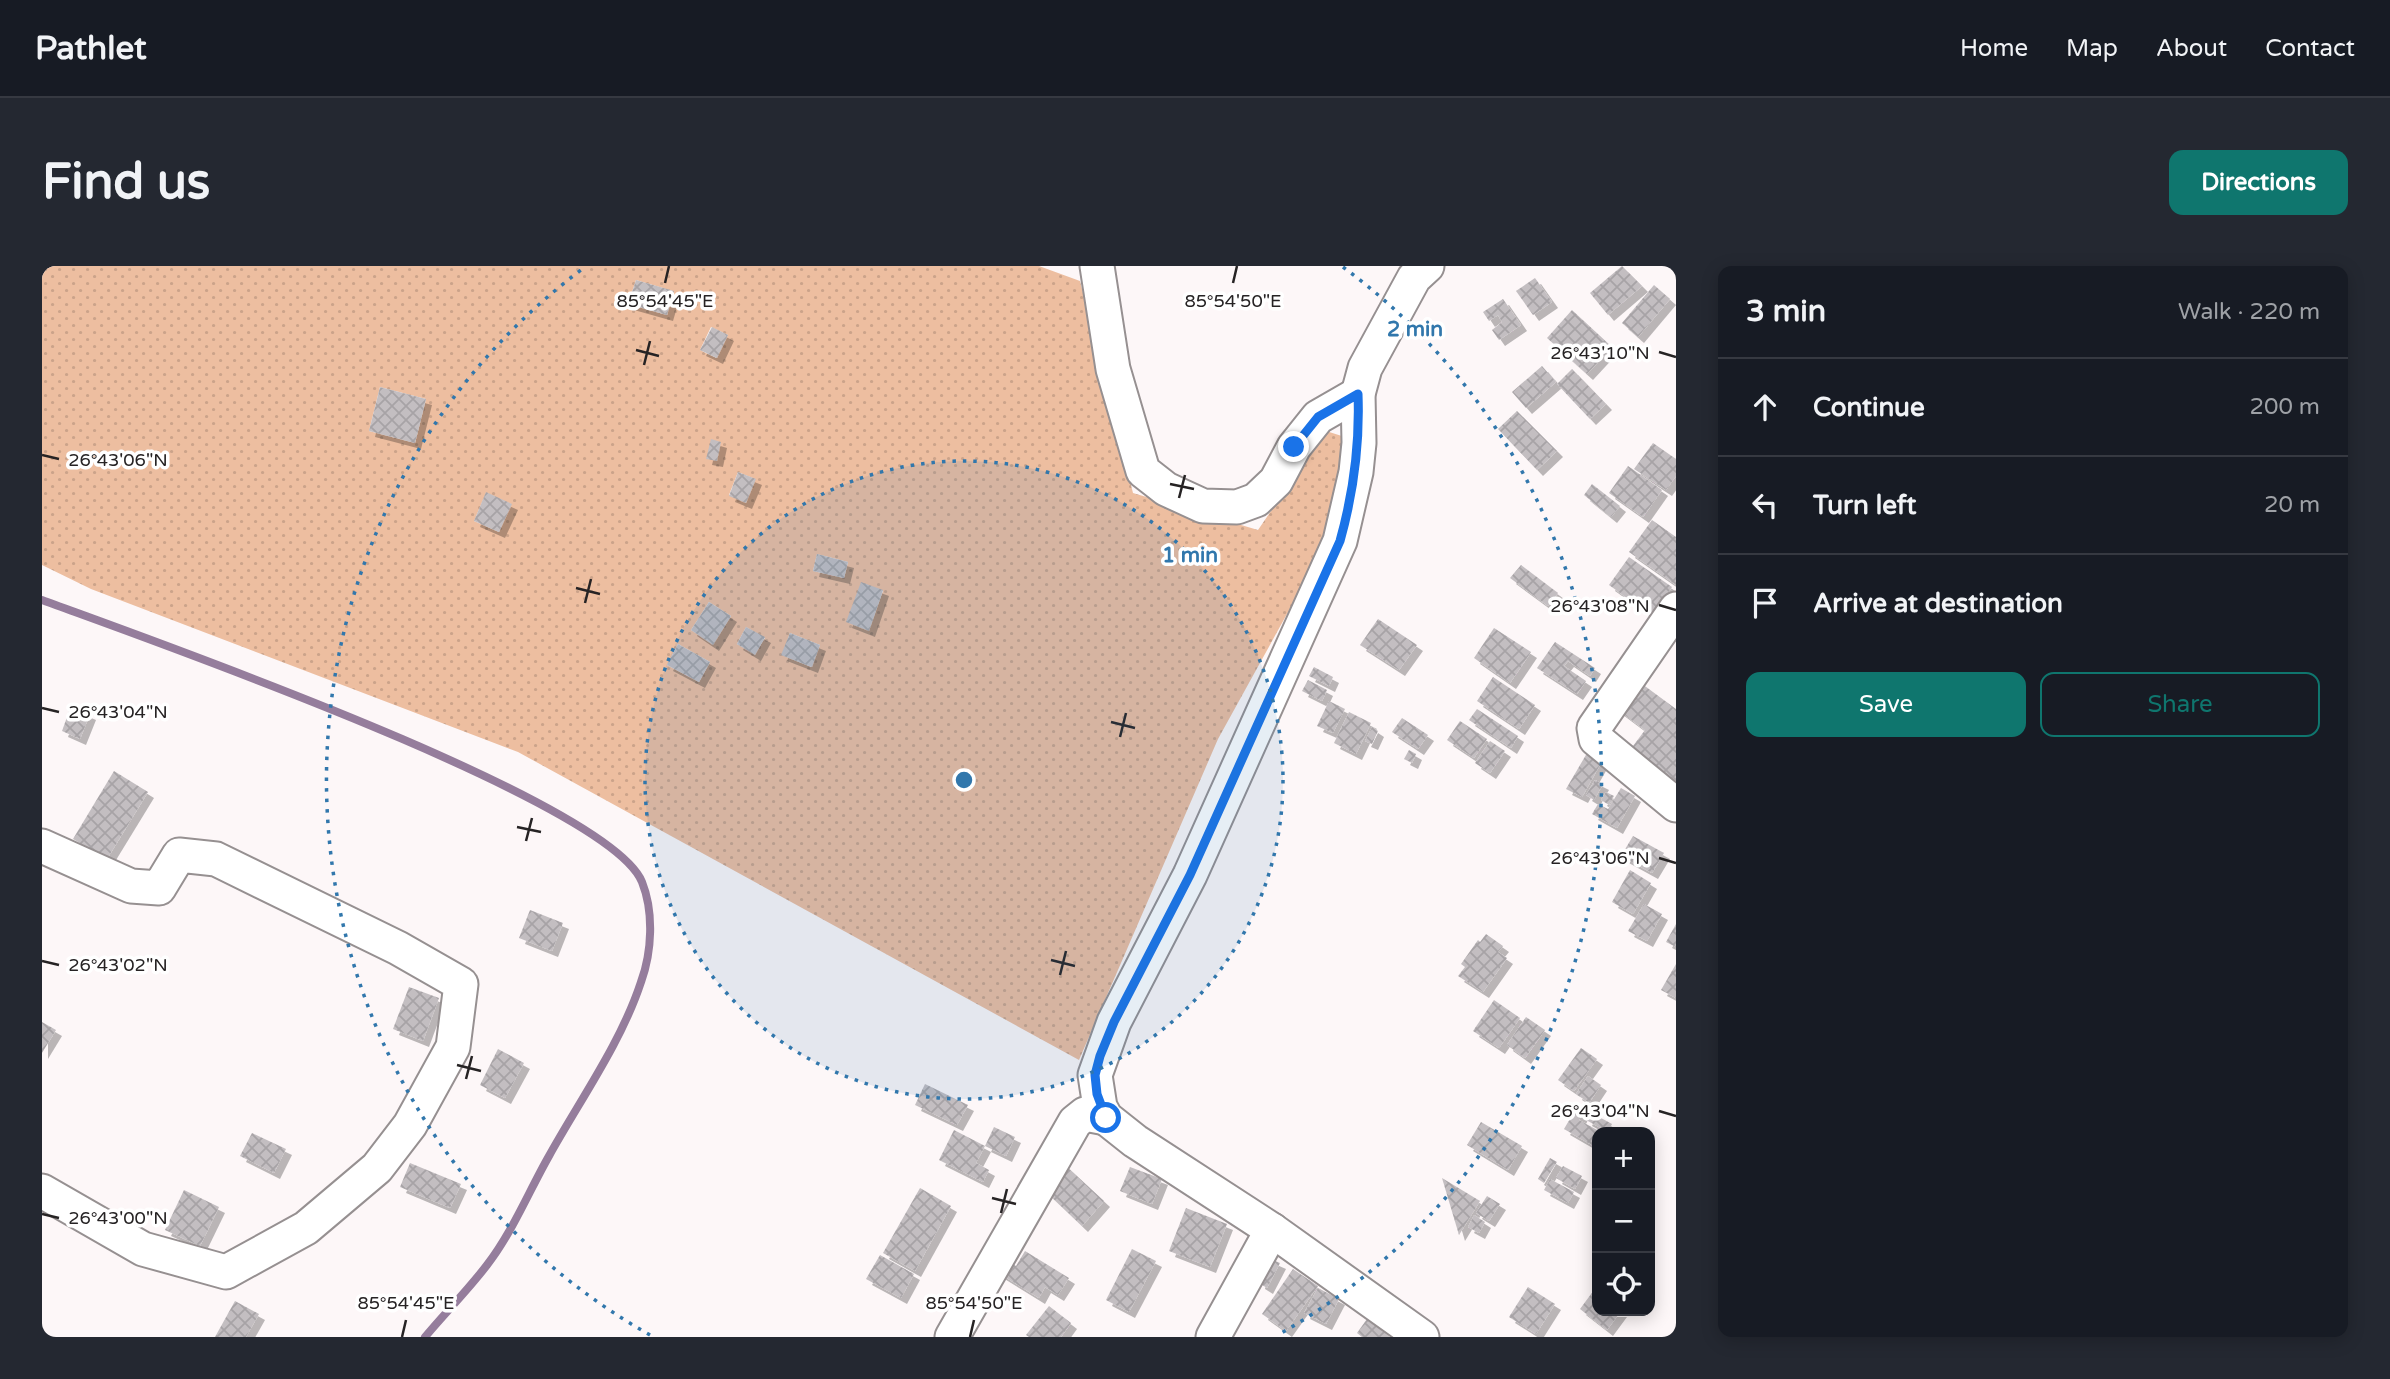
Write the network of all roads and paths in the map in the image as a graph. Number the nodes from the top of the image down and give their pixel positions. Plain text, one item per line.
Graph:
1 (1097, 266) edge
2 (1427, 266) edge
3 (1358, 394) junction
4 (1676, 609) edge
5 (1676, 805) edge
6 (42, 846) edge
7 (1091, 1120) junction
8 (42, 1191) edge
9 (1272, 1230) junction
10 (1415, 1335) edge
11 (952, 1337) edge
12 (1213, 1337) edge

1 - 3 street
2 - 3 street
3 - 7 street
4 - 5 street
6 - 8 street
7 - 9 street
7 - 11 street
9 - 10 street
9 - 12 street

